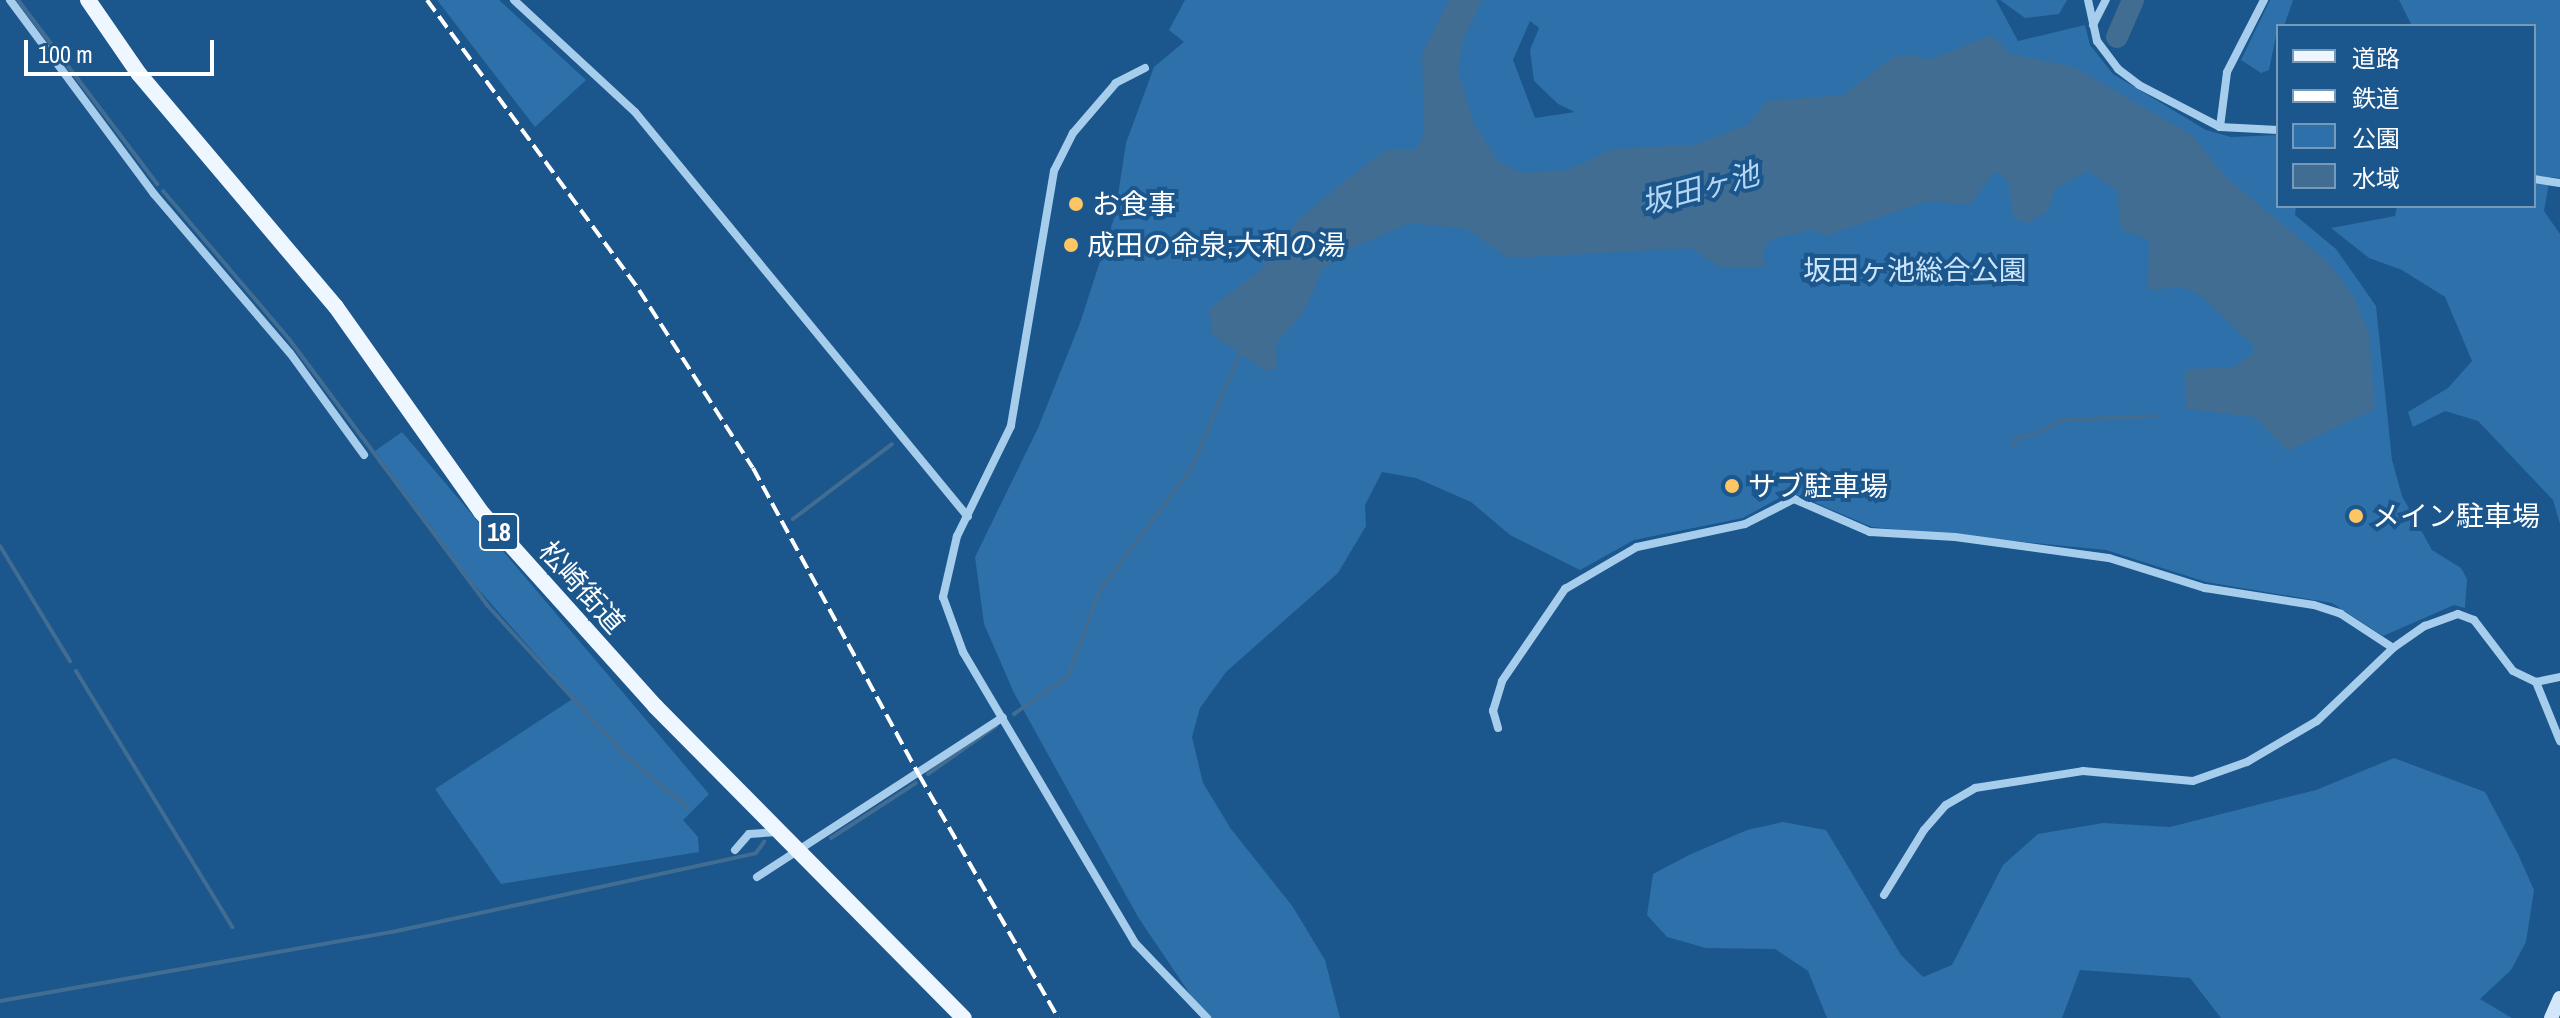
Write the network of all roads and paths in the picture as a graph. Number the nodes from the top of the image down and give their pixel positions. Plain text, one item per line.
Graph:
1 (10, 0) edge
2 (88, 0) edge
3 (514, 0) edge
4 (2088, 0) edge
5 (2106, 0) edge
6 (2264, 0) edge
7 (2093, 25) junction
8 (1145, 68) dead end
9 (2220, 127) junction
10 (2276, 130) edge
11 (2536, 179) edge
12 (2560, 183) edge
13 (364, 455) dead end
14 (968, 517) junction
15 (2393, 648) junction
16 (2560, 677) edge
17 (2536, 682) junction
18 (1003, 717) junction
19 (1498, 728) dead end
20 (2560, 741) edge
21 (777, 832) junction
22 (735, 850) dead end
23 (797, 854) junction
24 (757, 877) dead end
25 (1884, 895) dead end
26 (2560, 998) edge
27 (964, 1018) edge
28 (1207, 1018) edge
29 (2551, 1018) edge

1 - 13 street
2 - 21 main road, 松崎街道 / 18
3 - 14 street
4 - 7 street
5 - 7 street
6 - 9 street
7 - 9 street
8 - 14 street
9 - 10 street
11 - 12 street
14 - 18 street
15 - 17 street
15 - 19 street
15 - 25 street
16 - 17 street
17 - 20 street
18 - 23 street
18 - 28 street
21 - 22 street
21 - 23 main road, 松崎街道 / 18
23 - 24 street
23 - 27 main road, 松崎街道 / 18
26 - 29 street

